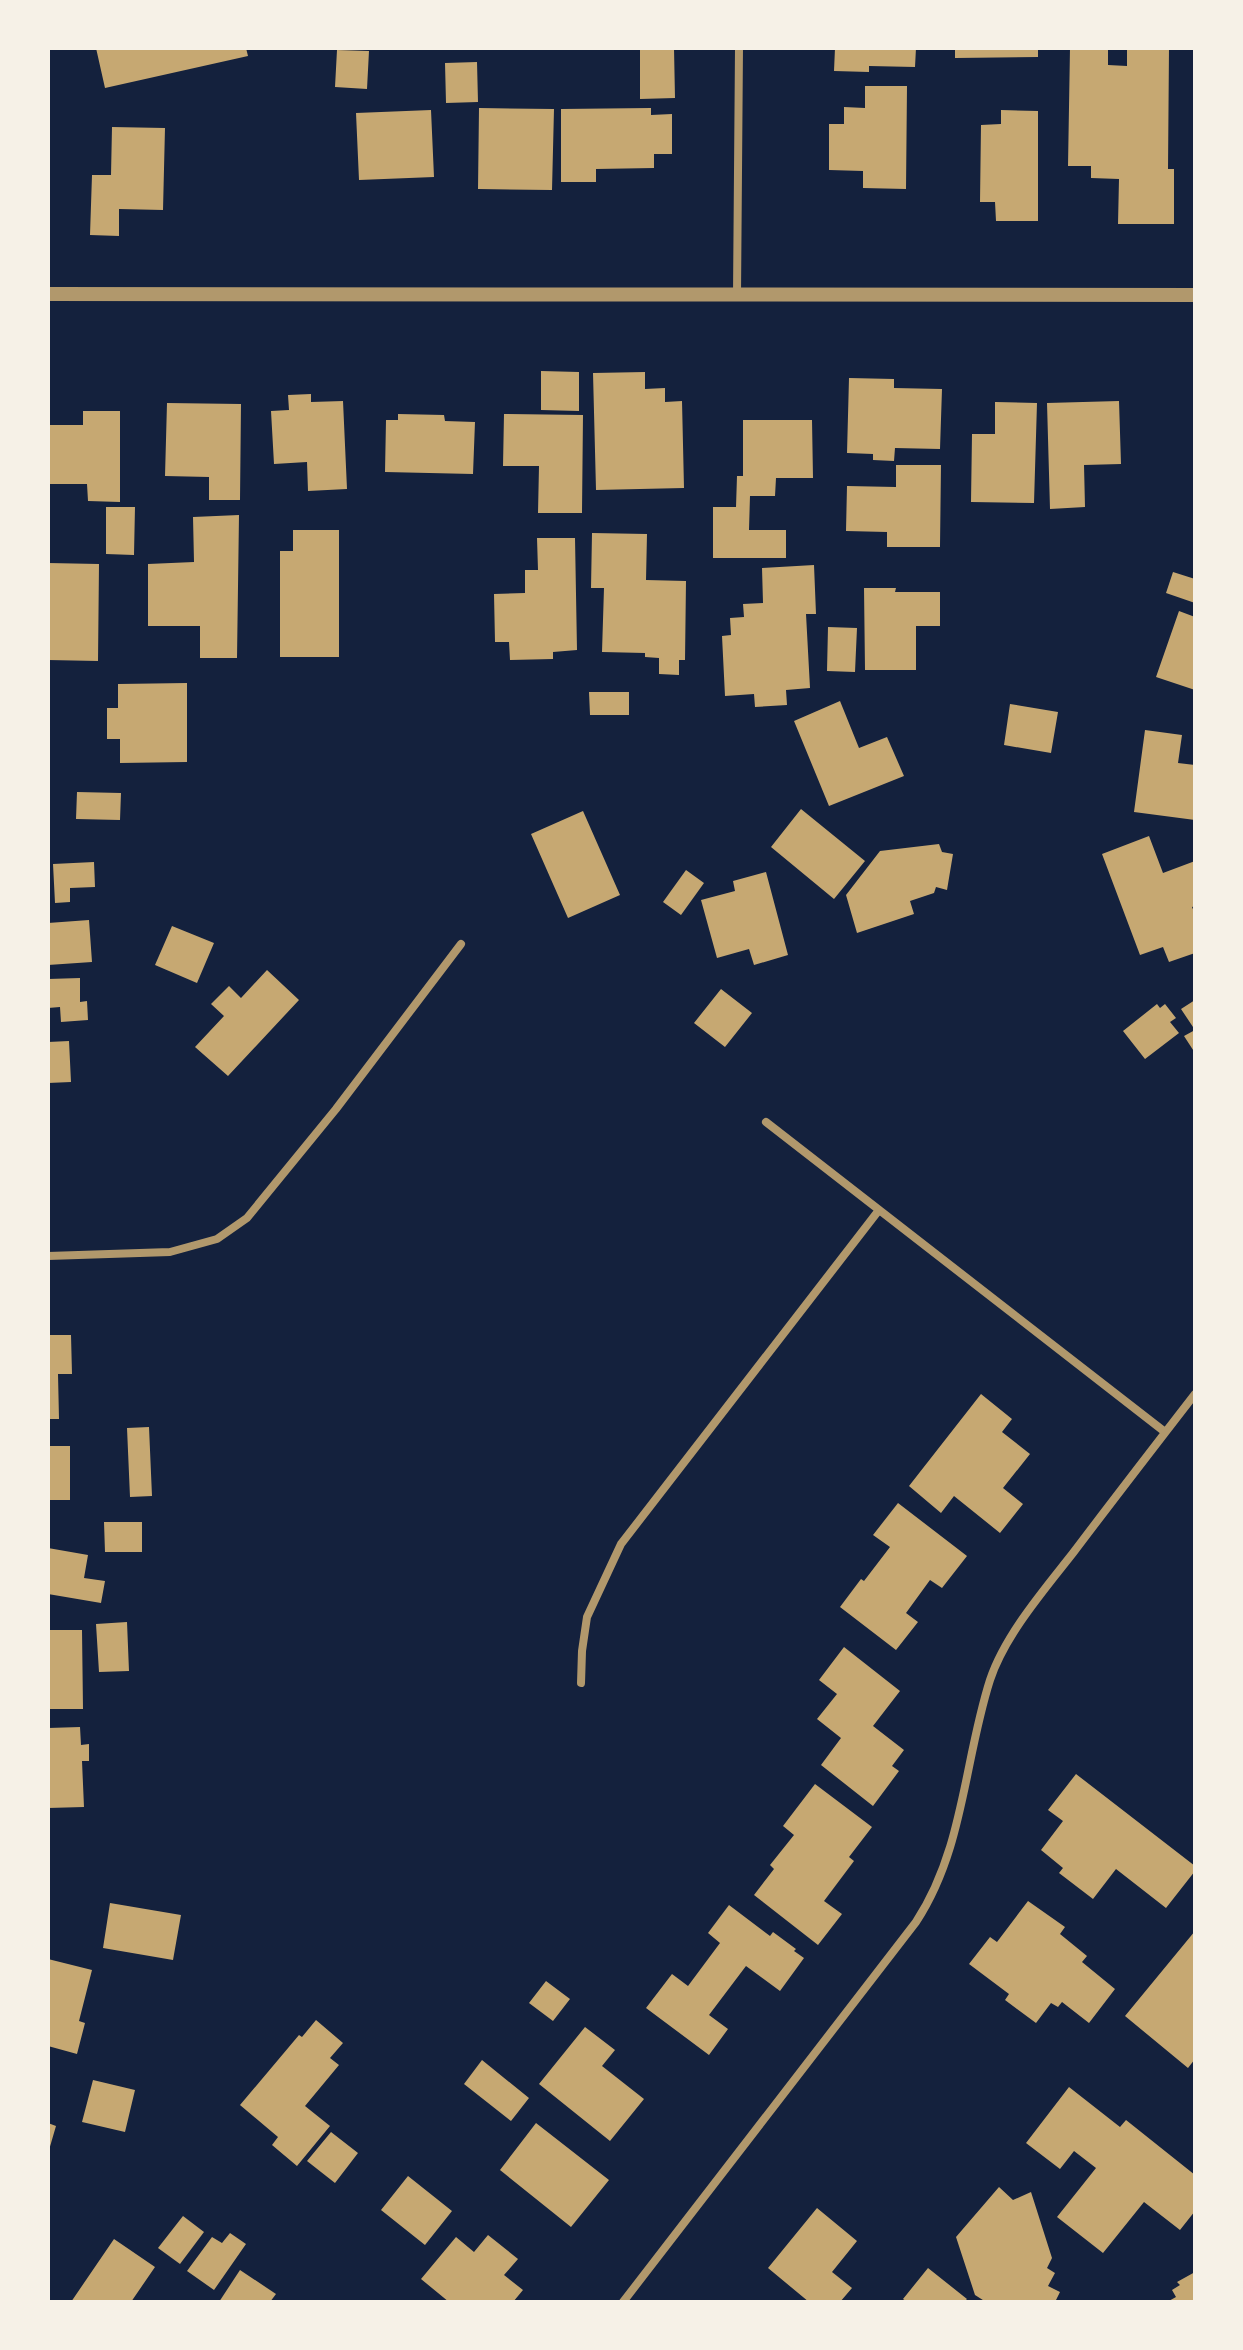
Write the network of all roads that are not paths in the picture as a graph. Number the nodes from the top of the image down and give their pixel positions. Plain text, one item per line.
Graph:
1 (739, 48) edge
2 (48, 294) edge
3 (737, 295) junction
4 (1195, 295) edge
5 (461, 944) dead end
6 (766, 1122) dead end
7 (879, 1210) junction
8 (48, 1256) edge
9 (1195, 1394) edge
10 (1165, 1432) junction
11 (581, 1683) dead end
12 (623, 2302) edge

1 - 3 street
2 - 3 street
3 - 4 street
5 - 8 street
6 - 7 street
7 - 10 street
7 - 11 street
9 - 10 street
10 - 12 street

